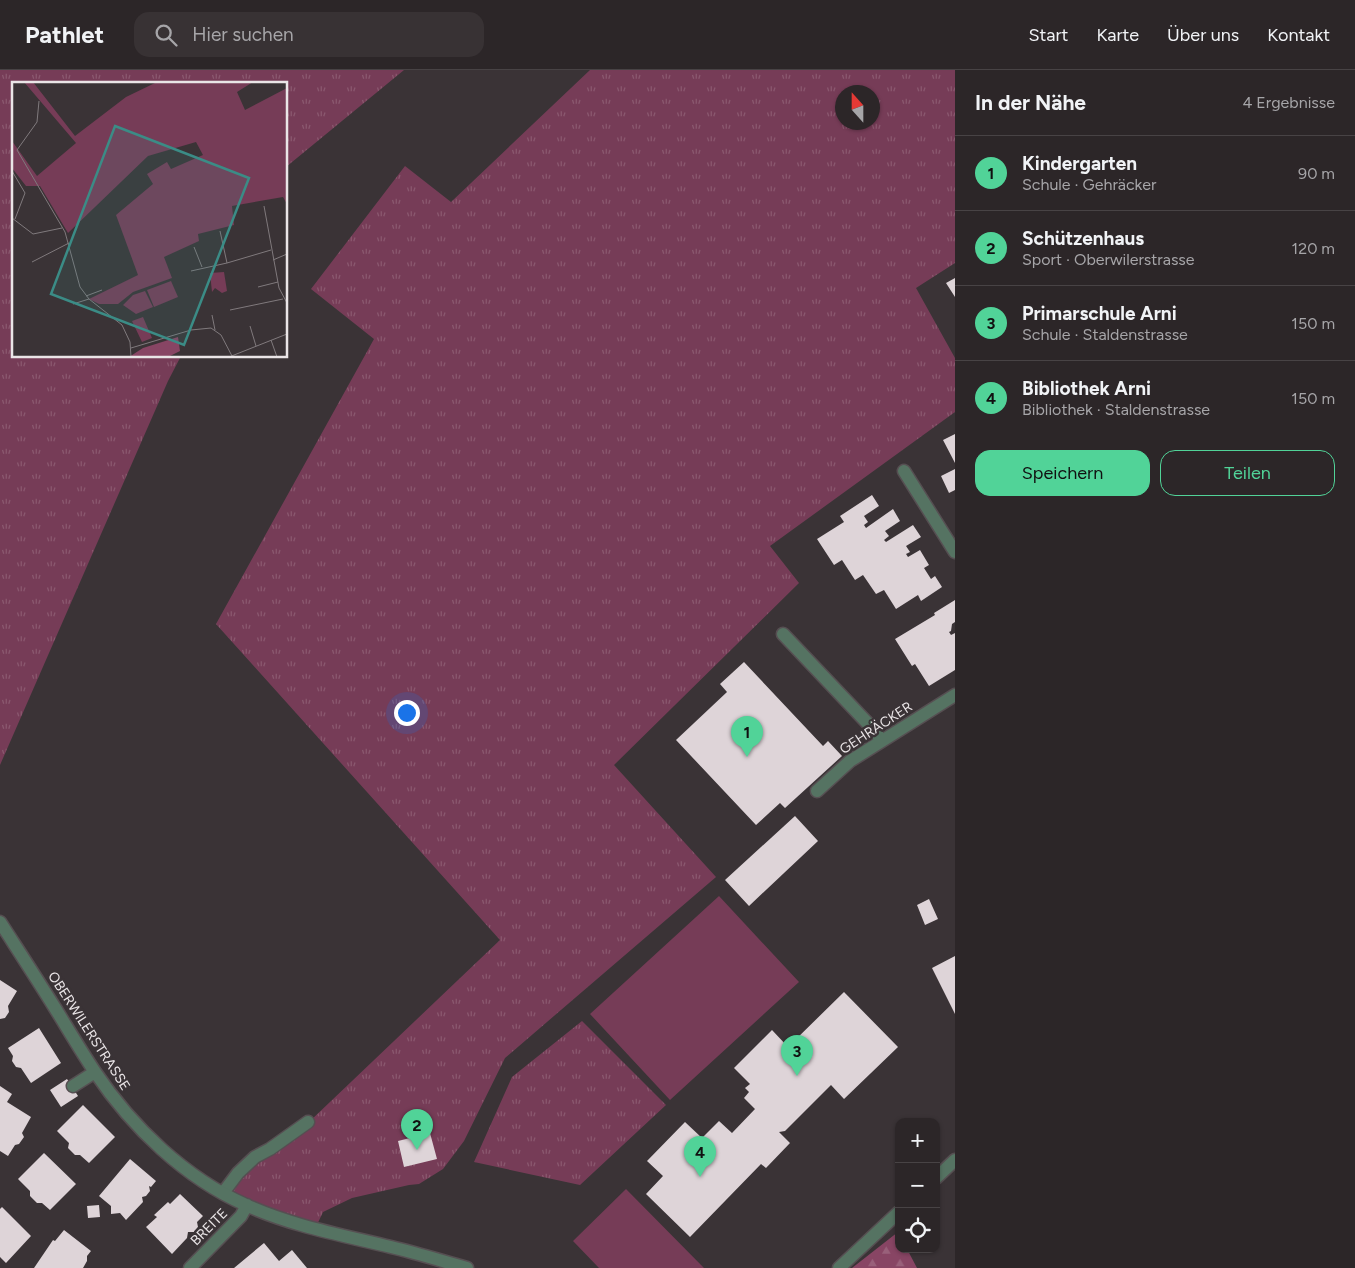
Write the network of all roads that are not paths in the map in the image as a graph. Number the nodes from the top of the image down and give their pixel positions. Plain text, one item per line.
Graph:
1 (904, 471) dead end
2 (955, 552) edge
3 (783, 634) dead end
4 (955, 695) edge
5 (882, 740) junction
6 (817, 791) dead end
7 (0, 922) edge
8 (95, 1072) junction
9 (73, 1086) dead end
10 (308, 1122) dead end
11 (955, 1160) edge
12 (940, 1174) edge
13 (223, 1193) junction
14 (247, 1205) junction
15 (895, 1216) edge
16 (190, 1268) edge
17 (467, 1268) edge
18 (839, 1268) edge

1 - 2 street
3 - 5 street
4 - 5 street, GEHRÄCKER
5 - 6 street, GEHRÄCKER
7 - 8 street, OBERWILERSTRASSE
8 - 9 street
8 - 13 street, OBERWILERSTRASSE
10 - 13 street
11 - 12 street
13 - 14 street, OBERWILERSTRASSE
14 - 16 street, BREITE
14 - 17 street, OBERWILERSTRASSE
15 - 18 street

